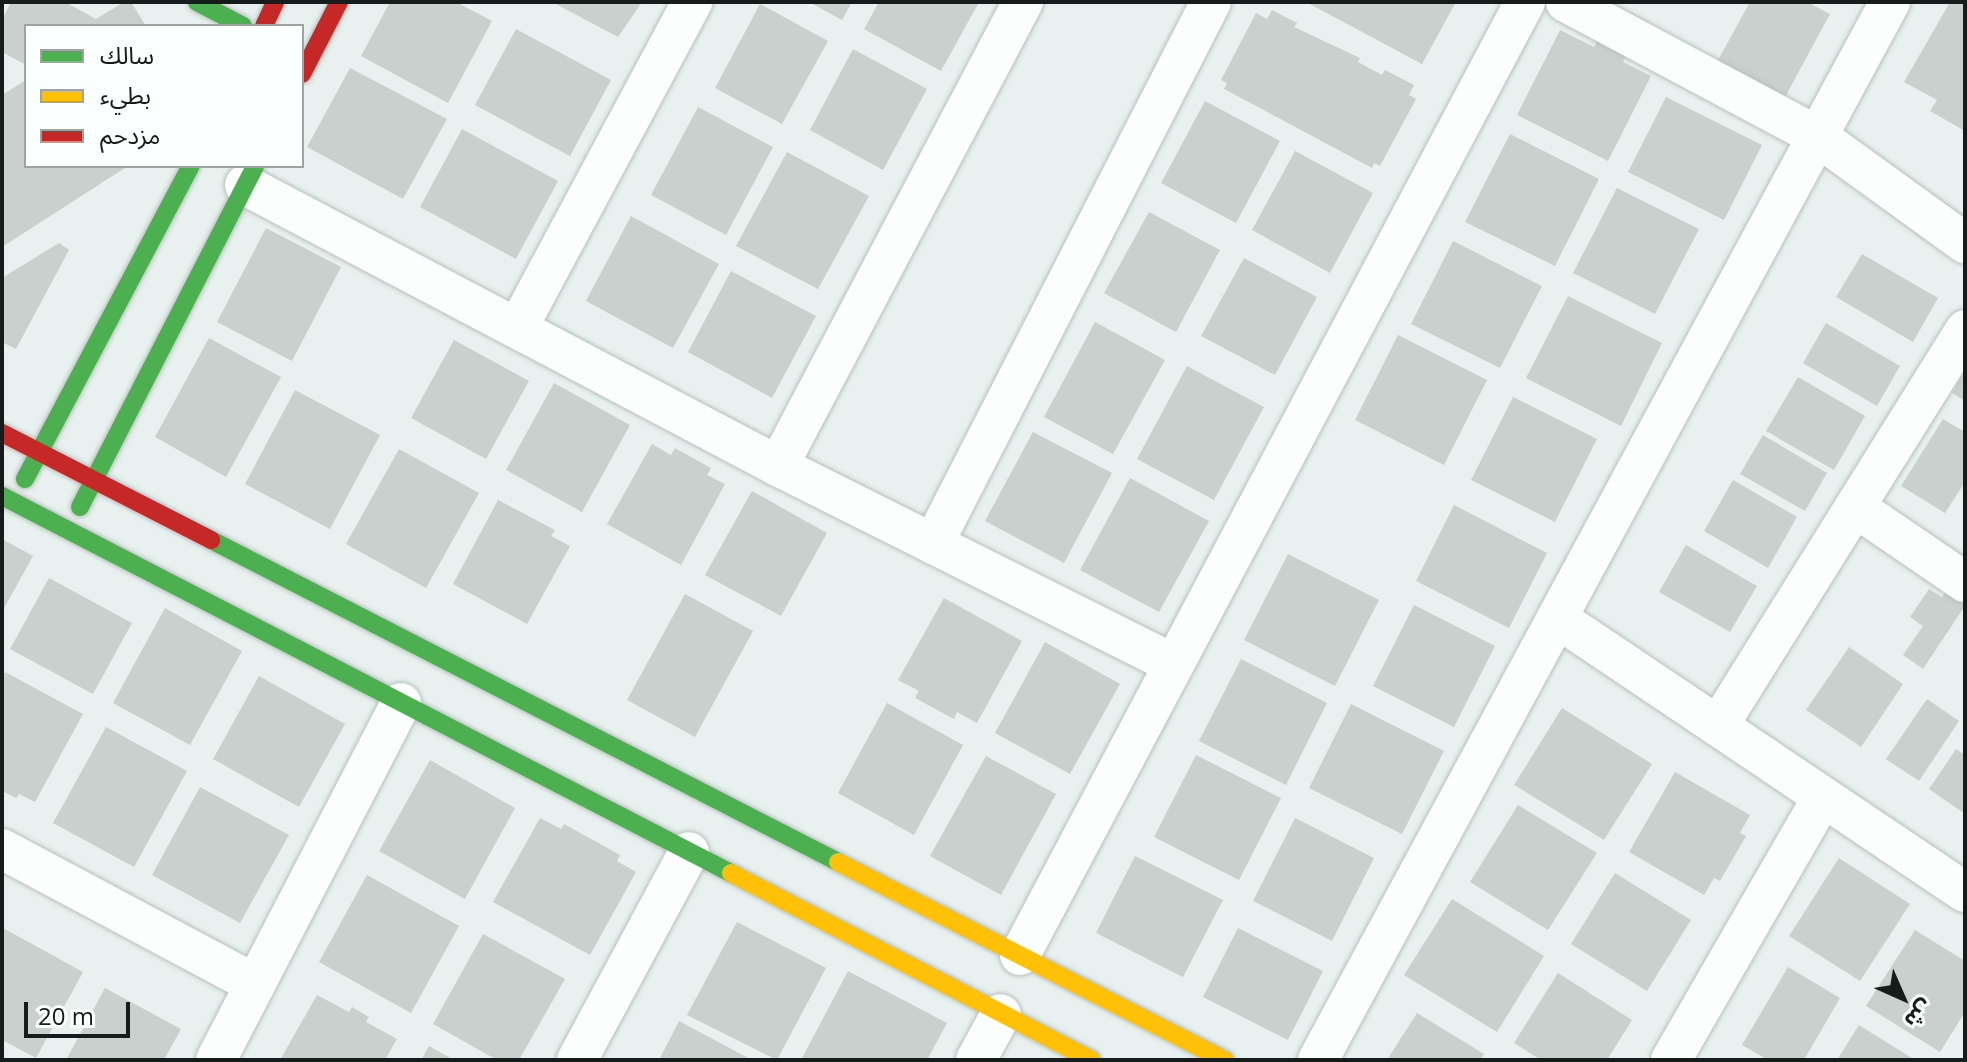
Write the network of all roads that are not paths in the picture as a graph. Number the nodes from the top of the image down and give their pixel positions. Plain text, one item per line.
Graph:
1 (197, 2) edge
2 (275, 2) edge
3 (339, 2) edge
4 (692, 2) edge
5 (1023, 2) edge
6 (1211, 2) edge
7 (1525, 2) edge
8 (1566, 2) edge
9 (1890, 2) edge
10 (239, 24) edge
11 (265, 24) edge
12 (304, 70) edge
13 (1817, 136) junction
14 (190, 168) edge
15 (250, 176) edge
16 (1965, 243) edge
17 (518, 327) junction
18 (1965, 330) edge
19 (2, 433) edge
20 (39, 452) junction
21 (778, 466) junction
22 (94, 480) junction
23 (8, 499) edge
24 (1855, 507) junction
25 (68, 531) junction
26 (933, 544) junction
27 (1965, 582) edge
28 (1557, 618) junction
29 (1172, 663) junction
30 (401, 703) junction
31 (1718, 726) junction
32 (1823, 797) junction
33 (2, 849) edge
34 (689, 852) junction
35 (1965, 892) edge
36 (1020, 955) junction
37 (255, 984) junction
38 (1001, 1014) junction
39 (216, 1060) edge
40 (577, 1060) edge
41 (976, 1060) edge
42 (1091, 1060) edge
43 (1225, 1060) edge
44 (1318, 1060) edge
45 (1671, 1060) edge

1 - 10 street
2 - 11 street
3 - 12 street
4 - 17 street
5 - 21 street
6 - 26 street
7 - 29 street
8 - 13 street
9 - 13 street
13 - 16 street
13 - 28 street
14 - 20 street
15 - 17 street
15 - 22 street
17 - 21 street
18 - 24 street
19 - 20 street
20 - 22 street
20 - 23 street
21 - 26 street
22 - 25 street
22 - 36 street
23 - 25 street
24 - 27 street
24 - 31 street
25 - 30 street
26 - 29 street
28 - 31 street
28 - 44 street
29 - 36 street
30 - 34 street
30 - 37 street
31 - 32 street
32 - 35 street
32 - 45 street
33 - 37 street
34 - 38 street
34 - 40 street
36 - 43 street
37 - 39 street
38 - 41 street
38 - 42 street

